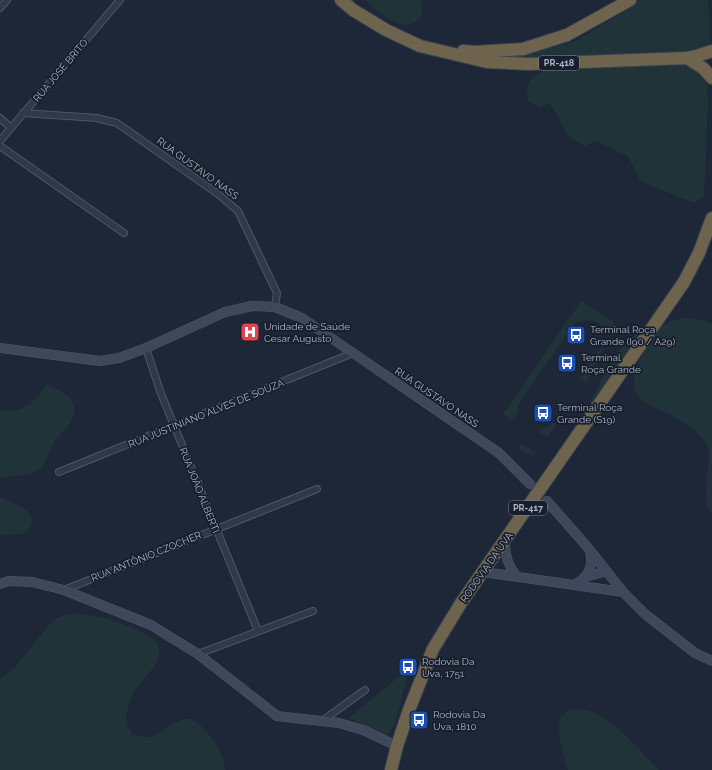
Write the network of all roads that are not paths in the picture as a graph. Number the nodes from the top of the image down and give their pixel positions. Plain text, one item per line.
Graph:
1 (7, 0) edge
2 (120, 0) edge
3 (341, 0) edge
4 (630, 0) edge
5 (0, 8) edge
6 (432, 49) junction
7 (712, 50) edge
8 (687, 58) junction
9 (712, 78) edge
10 (23, 114) junction
11 (0, 118) edge
12 (11, 128) junction
13 (0, 141) edge
14 (0, 146) edge
15 (712, 219) edge
16 (124, 233) dead end
17 (275, 307) junction
18 (0, 348) edge
19 (146, 348) junction
20 (353, 353) junction
21 (175, 426) junction
22 (59, 472) dead end
23 (530, 484) dead end
24 (317, 489) dead end
25 (547, 501) dead end
26 (216, 528) junction
27 (505, 540) junction
28 (590, 550) junction
29 (607, 571) junction
30 (483, 572) junction
31 (517, 577) junction
32 (585, 577) junction
33 (0, 584) edge
34 (573, 585) junction
35 (593, 587) junction
36 (64, 590) junction
37 (623, 592) junction
38 (313, 611) dead end
39 (258, 631) junction
40 (198, 654) junction
41 (712, 662) edge
42 (365, 690) dead end
43 (322, 721) junction
44 (397, 746) junction
45 (391, 770) edge

1 - 5 street
2 - 10 street, RUA JOSÉ BRITO
3 - 6 highway, PR-418
4 - 6 highway, PR-418
6 - 8 highway, PR-418
7 - 8 highway, PR-418
8 - 9 highway
10 - 12 street, RUA JOSÉ BRITO
10 - 17 street, RUA GUSTAVO NASS
11 - 12 street
12 - 13 street, RUA JOSÉ BRITO
14 - 16 street
15 - 27 highway, RODOVIA DA UVA / PR-417
17 - 19 main road
17 - 20 main road, RUA GUSTAVO NASS
18 - 19 main road
19 - 21 street, RUA JOÃO ALBERTI
20 - 21 street, RUA JUSTINIANO ALVES DE SOUZA
20 - 23 main road, RUA GUSTAVO NASS
21 - 22 street, RUA JUSTINIANO ALVES DE SOUZA
21 - 26 street, RUA JOÃO ALBERTI
24 - 26 street, RUA ANTÔNIO CZOCHER
25 - 28 main road
26 - 36 street, RUA ANTÔNIO CZOCHER
26 - 39 street, RUA JOÃO ALBERTI
27 - 30 highway, RODOVIA DA UVA / PR-417
27 - 31 main road
28 - 29 main road
28 - 32 main road
29 - 32 main road
29 - 35 main road
29 - 37 main road
30 - 31 main road
30 - 44 highway, RODOVIA DA UVA / PR-417
31 - 34 main road
32 - 34 main road
33 - 36 main road
34 - 35 main road
35 - 37 main road
36 - 40 main road
37 - 41 main road
38 - 39 street
39 - 40 street
40 - 43 main road
42 - 43 street
43 - 44 main road
44 - 45 highway, RODOVIA DA UVA / PR-417

